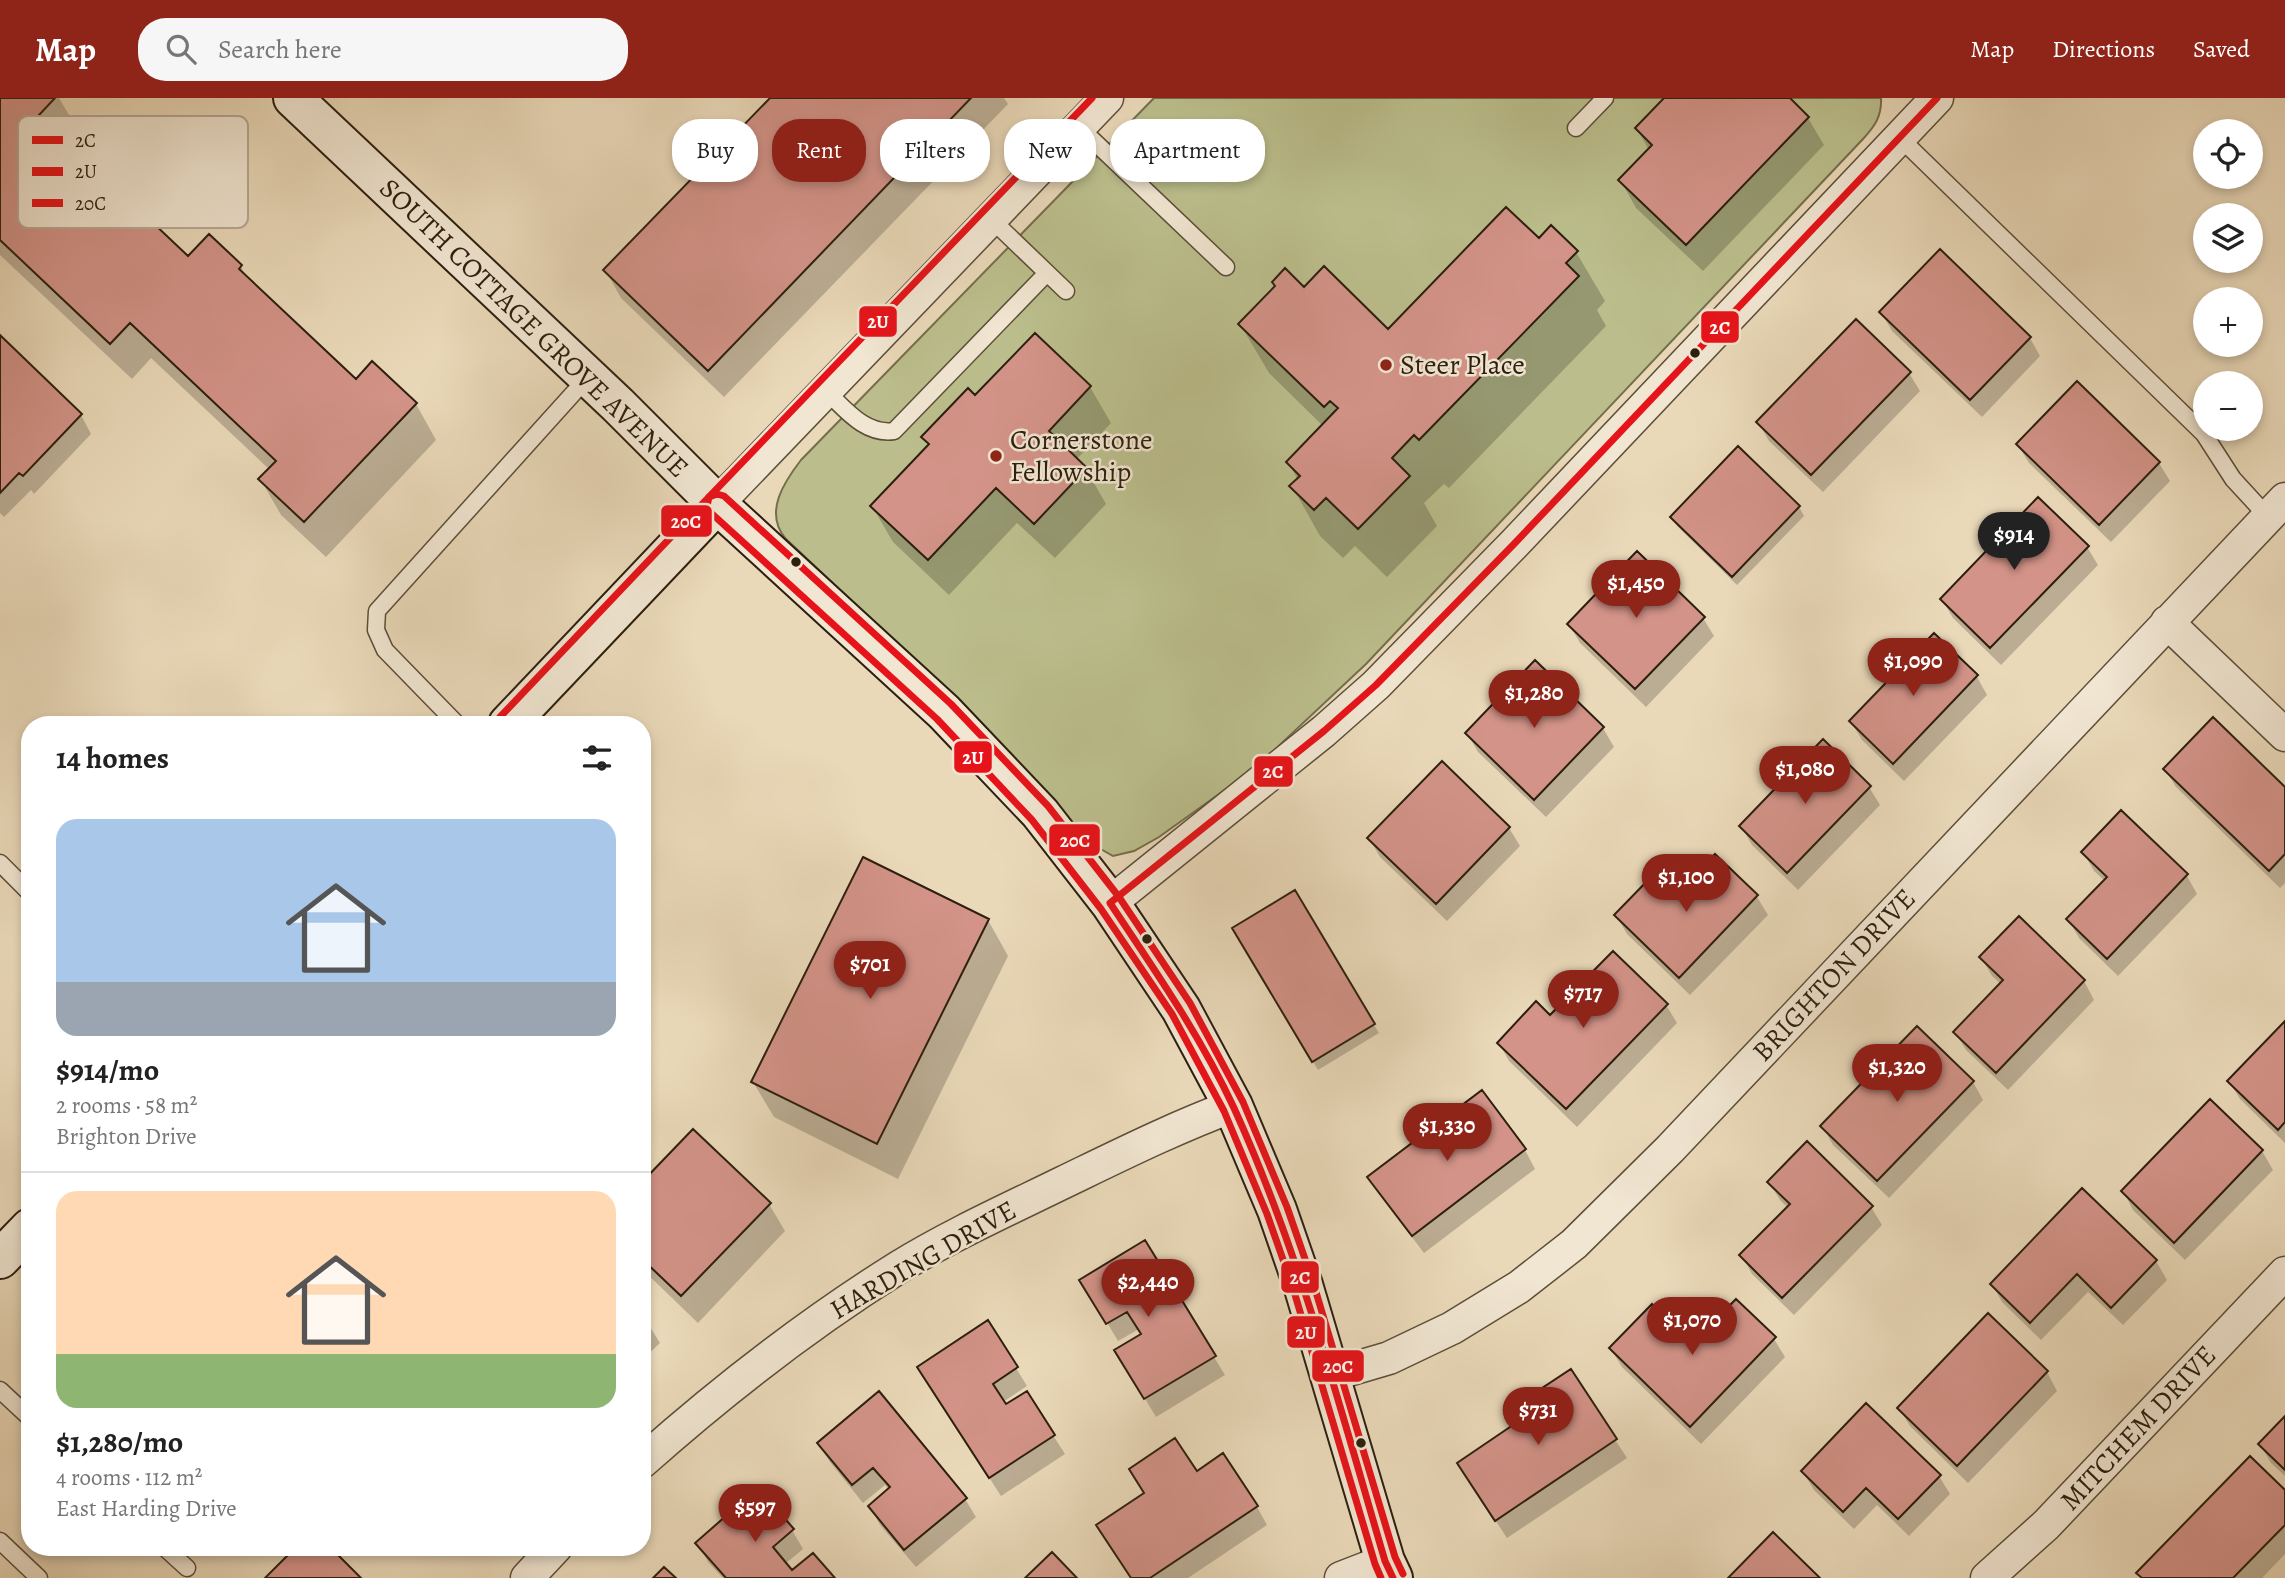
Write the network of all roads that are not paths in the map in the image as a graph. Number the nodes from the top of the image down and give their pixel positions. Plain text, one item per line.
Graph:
1 (293, 98) edge
2 (1107, 98) edge
3 (1605, 98) edge
4 (1932, 100) edge
5 (1087, 119) edge
6 (1576, 128) dead end
7 (1900, 138) junction
8 (1096, 143) edge
9 (1026, 182) edge
10 (991, 219) junction
11 (1226, 267) dead end
12 (1047, 273) junction
13 (1066, 291) dead end
14 (588, 377) junction
15 (826, 391) junction
16 (718, 504) junction
17 (2276, 508) edge
18 (2168, 622) junction
19 (449, 716) edge
20 (516, 716) edge
21 (2285, 735) edge
22 (0, 863) edge
23 (21, 884) edge
24 (1110, 903) junction
25 (1233, 1106) junction
26 (21, 1237) edge
27 (0, 1259) edge
28 (2285, 1273) edge
29 (1328, 1376) junction
30 (0, 1390) edge
31 (21, 1410) edge
32 (651, 1454) edge
33 (0, 1541) edge
34 (173, 1556) edge
35 (548, 1556) edge
36 (187, 1569) dead end
37 (1389, 1570) edge
38 (39, 1578) edge
39 (527, 1578) edge
40 (1341, 1578) edge
41 (1987, 1578) edge

1 - 14 street, SOUTH COTTAGE GROVE AVENUE
2 - 5 street
3 - 6 lane
4 - 7 street
7 - 17 lane
7 - 24 street
8 - 11 lane
9 - 10 street
10 - 12 lane
10 - 15 street
12 - 13 lane
12 - 15 lane
14 - 16 street, SOUTH COTTAGE GROVE AVENUE
14 - 19 lane
15 - 16 street
16 - 20 street
16 - 24 street, SOUTH COTTAGE GROVE AVENUE
17 - 18 street, BRIGHTON DRIVE
18 - 21 street
18 - 29 street, BRIGHTON DRIVE
22 - 23 lane
24 - 25 street, SOUTH COTTAGE GROVE AVENUE
25 - 29 street, SOUTH COTTAGE GROVE AVENUE
25 - 32 street, HARDING DRIVE
26 - 27 street
28 - 41 street, MITCHEM DRIVE
29 - 37 street, SOUTH COTTAGE GROVE AVENUE
30 - 31 lane
33 - 38 lane
34 - 36 lane
35 - 39 street
37 - 40 street

